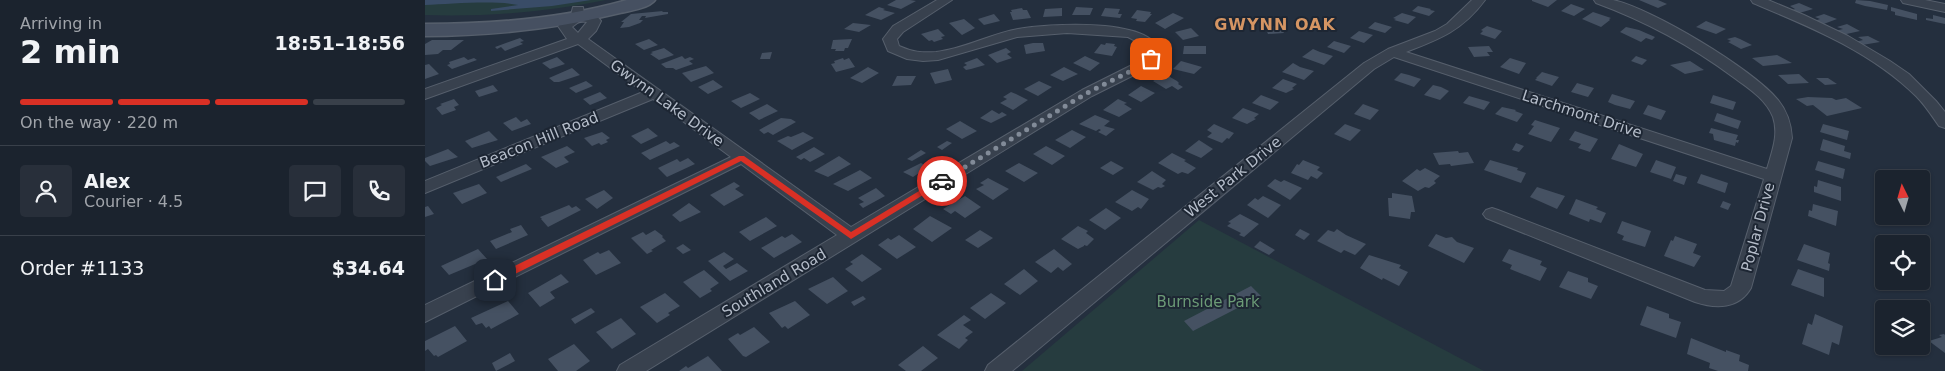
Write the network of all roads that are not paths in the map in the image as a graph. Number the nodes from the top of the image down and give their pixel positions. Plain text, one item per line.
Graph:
1 (629, 0) edge
2 (647, 0) edge
3 (946, 0) edge
4 (1479, 0) edge
5 (1600, 0) edge
6 (1757, 0) edge
7 (1907, 0) edge
8 (1945, 8) edge
9 (578, 14) junction
10 (425, 21) edge
11 (425, 30) edge
12 (580, 39) junction
13 (1393, 52) junction
14 (654, 93) junction
15 (425, 94) edge
16 (1945, 123) edge
17 (741, 158) junction
18 (1772, 176) junction
19 (425, 187) edge
20 (1492, 214) dead end
21 (851, 236) junction
22 (425, 314) edge
23 (628, 371) edge
24 (996, 371) edge

1 - 9 main road
2 - 9 main road
3 - 21 street, Southland Road
4 - 13 street, West Park Drive
5 - 18 street, Poplar Drive
6 - 16 street
7 - 8 street
9 - 10 main road
9 - 11 main road
9 - 12 street, Gwynn Lake Drive
12 - 14 street, Gwynn Lake Drive
12 - 15 street
13 - 18 street, Larchmont Drive
13 - 24 street, West Park Drive
14 - 17 street, Gwynn Lake Drive
14 - 19 street, Beacon Hill Road
17 - 21 street, Gwynn Lake Drive
17 - 22 street
18 - 20 street, Poplar Drive
21 - 23 street, Southland Road

